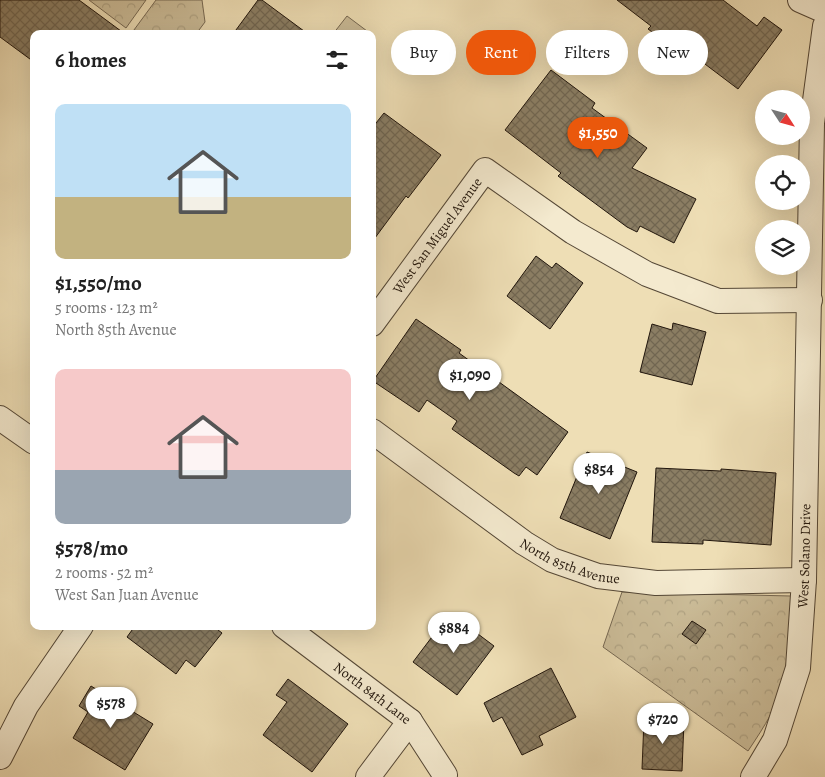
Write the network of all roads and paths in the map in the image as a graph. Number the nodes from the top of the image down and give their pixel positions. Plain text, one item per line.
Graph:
1 (800, 0) edge
2 (825, 11) edge
3 (825, 26) edge
4 (810, 300) junction
5 (376, 319) edge
6 (0, 418) edge
7 (376, 434) edge
8 (30, 439) edge
9 (804, 580) junction
10 (78, 630) edge
11 (289, 630) edge
12 (410, 721) junction
13 (0, 757) edge
14 (445, 775) dead end
15 (368, 777) edge
16 (753, 777) edge

1 - 2 street
3 - 4 street, West Solano Drive
4 - 5 street, West San Miguel Avenue
4 - 9 street, West Solano Drive
6 - 8 street
7 - 9 street, North 85th Avenue
9 - 16 street, West Solano Drive
10 - 13 street
11 - 12 street, North 84th Lane
12 - 14 street, North 84th Lane
12 - 15 street

